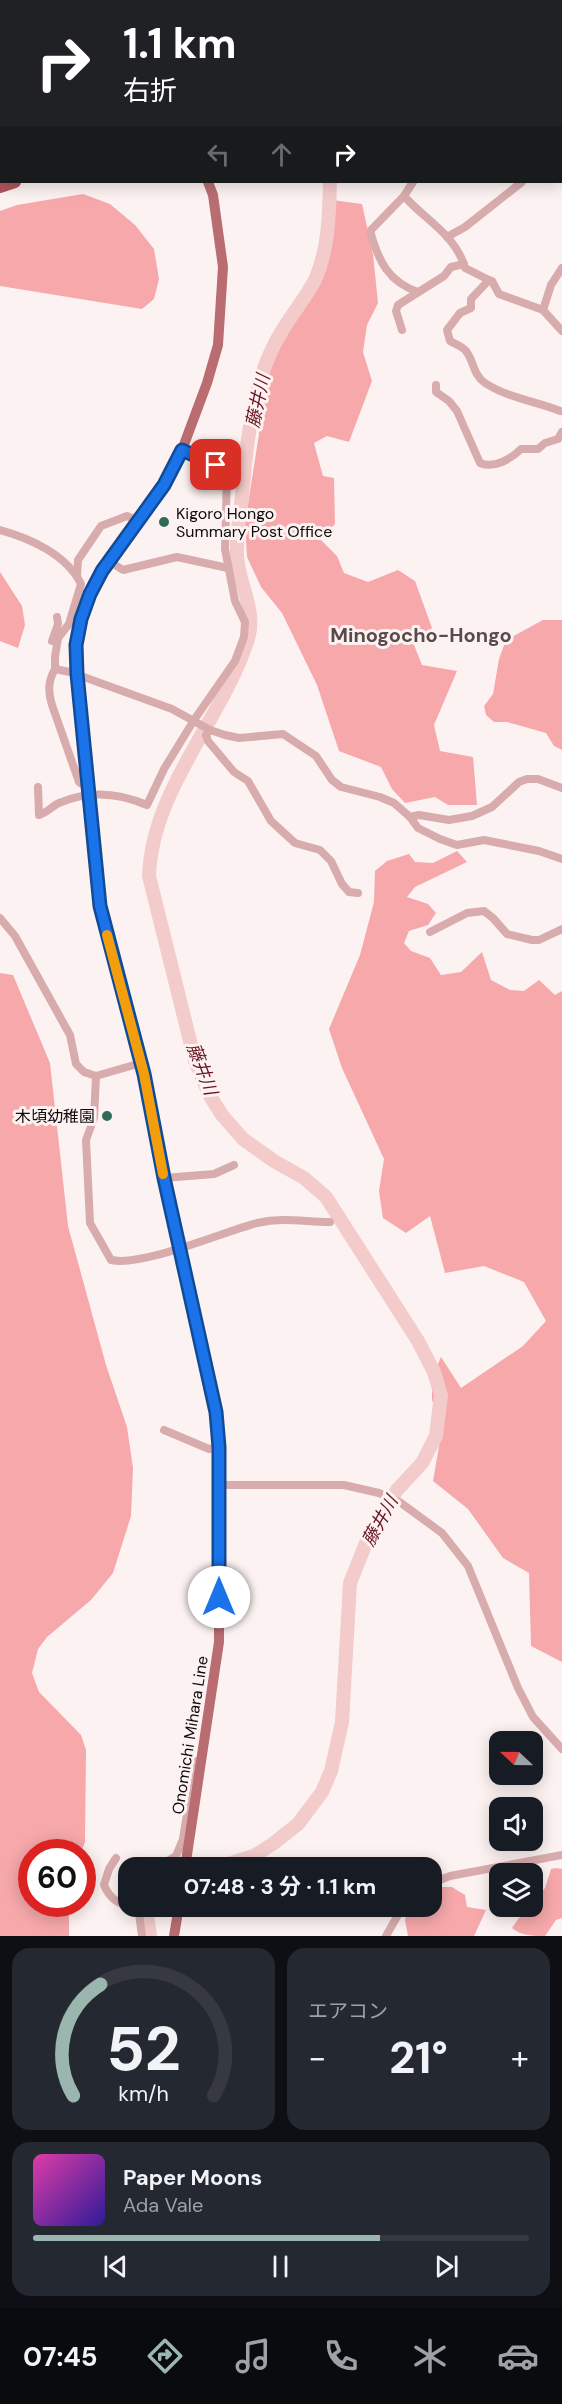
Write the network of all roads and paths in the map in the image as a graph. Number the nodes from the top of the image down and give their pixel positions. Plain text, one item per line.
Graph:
1 (208, 183) edge
2 (412, 183) edge
3 (521, 183) edge
4 (404, 196) junction
5 (447, 237) junction
6 (464, 264) junction
7 (562, 268) edge
8 (489, 280) junction
9 (418, 292) junction
10 (543, 310) junction
11 (402, 330) dead end
12 (562, 332) edge
13 (436, 385) dead end
14 (561, 410) edge
15 (562, 432) edge
16 (182, 450) junction
17 (138, 521) junction
18 (0, 530) edge
19 (109, 561) junction
20 (228, 568) junction
21 (77, 576) junction
22 (57, 617) dead end
23 (55, 669) junction
24 (77, 674) junction
25 (194, 720) junction
26 (210, 730) junction
27 (38, 787) dead end
28 (562, 788) edge
29 (87, 791) junction
30 (410, 817) junction
31 (561, 857) edge
32 (358, 893) dead end
33 (0, 918) edge
34 (562, 929) edge
35 (430, 932) dead end
36 (141, 1064) junction
37 (96, 1076) junction
38 (234, 1165) dead end
39 (164, 1178) junction
40 (330, 1222) dead end
41 (180, 1248) junction
42 (164, 1430) dead end
43 (219, 1447) junction
44 (219, 1485) junction
45 (562, 1749) edge
46 (202, 1759) junction
47 (562, 1855) edge
48 (174, 1857) edge
49 (187, 1857) edge
50 (116, 1858) dead end
51 (442, 1879) edge
52 (118, 1902) edge
53 (139, 1917) edge
54 (177, 1917) edge
55 (397, 1917) edge
56 (142, 1936) edge
57 (174, 1936) edge
58 (386, 1936) edge

1 - 16 main road, Onomichi Mihara Line
2 - 4 street
3 - 5 street
4 - 5 street
4 - 9 street
5 - 6 street
6 - 8 street
6 - 9 street
7 - 10 street
8 - 10 street
8 - 14 street
9 - 11 street
10 - 12 street
13 - 15 street
16 - 17 main road, Onomichi Mihara Line
16 - 20 street
17 - 19 main road, Onomichi Mihara Line
17 - 21 street
18 - 21 street
19 - 20 street
19 - 24 main road, Onomichi Mihara Line
20 - 25 street
21 - 23 street
22 - 23 street
23 - 24 street
23 - 29 street
24 - 25 street
24 - 29 main road, Onomichi Mihara Line
25 - 26 street
25 - 29 street
26 - 30 street
26 - 32 street
27 - 29 street
28 - 30 street
29 - 36 main road, Onomichi Mihara Line
30 - 31 street
33 - 37 street
34 - 35 street
36 - 37 street
36 - 39 main road, Onomichi Mihara Line
37 - 41 street
38 - 39 street
39 - 41 main road, Onomichi Mihara Line
40 - 41 street
41 - 43 main road, Onomichi Mihara Line
42 - 43 street
43 - 44 main road, Onomichi Mihara Line
44 - 45 street
44 - 46 main road, Onomichi Mihara Line
46 - 48 street
46 - 49 main road, Onomichi Mihara Line
47 - 51 street
50 - 52 street
53 - 56 street
54 - 57 main road
55 - 58 street

